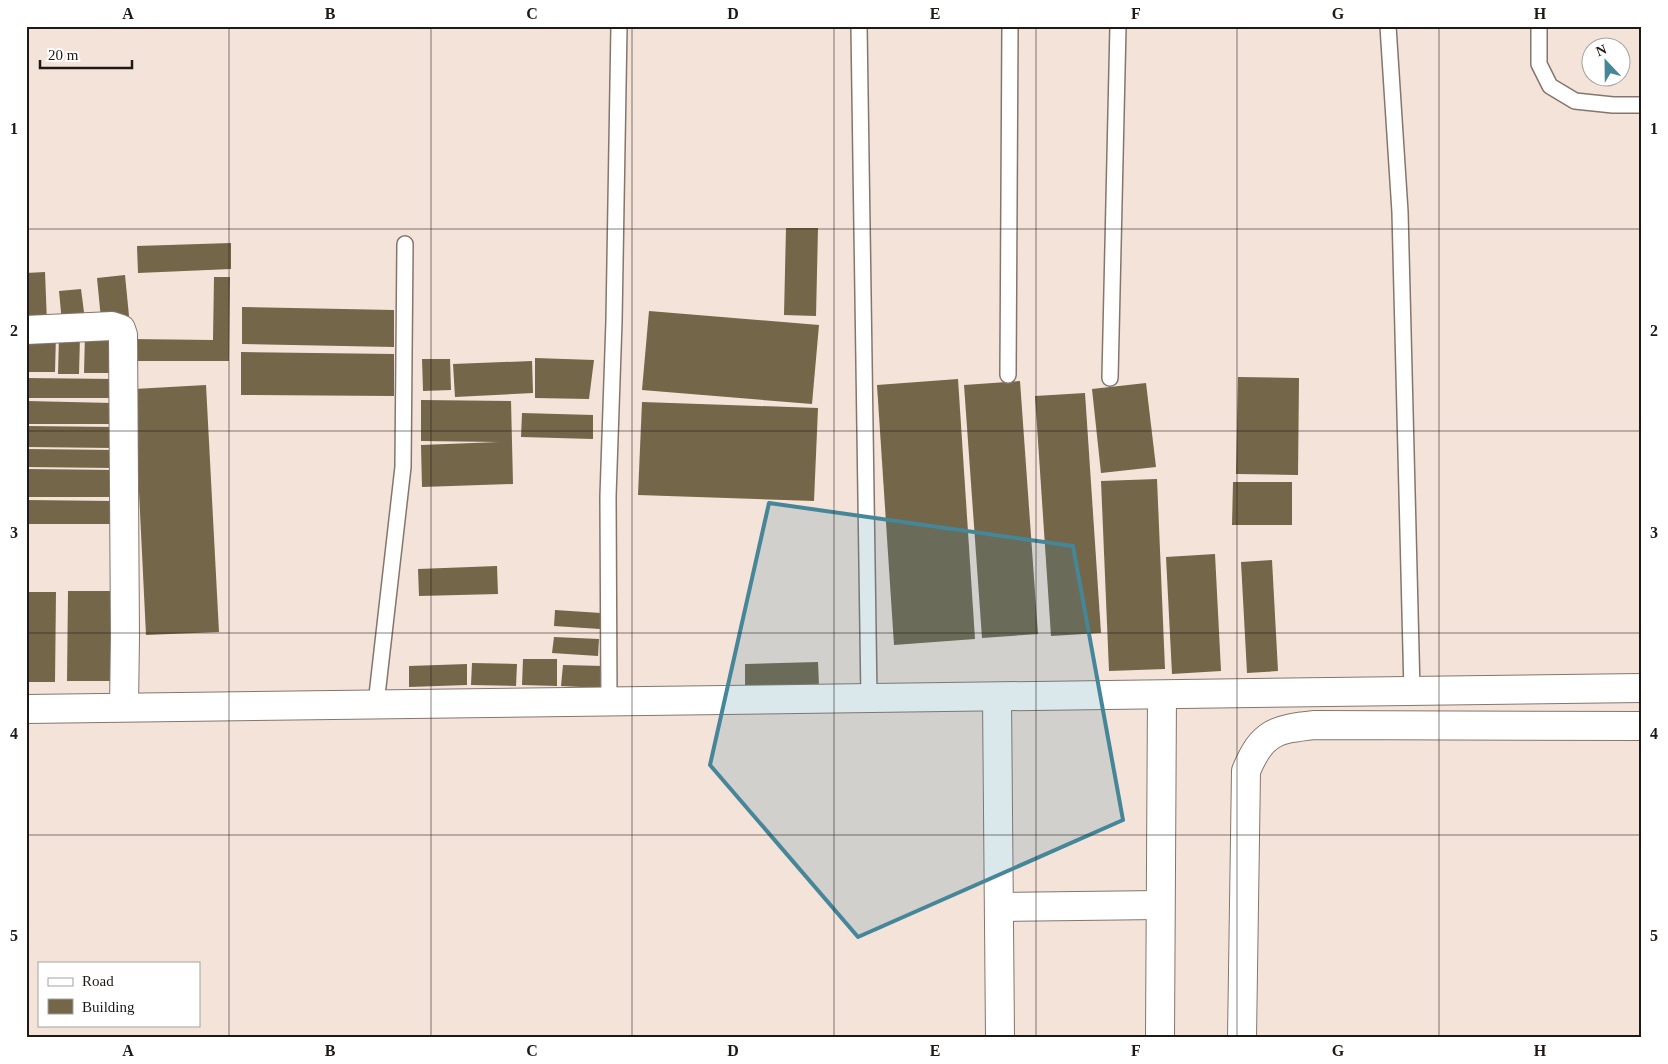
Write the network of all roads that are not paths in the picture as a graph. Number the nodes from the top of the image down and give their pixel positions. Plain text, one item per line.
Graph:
1 (619, 26) edge
2 (858, 26) edge
3 (1010, 26) edge
4 (1118, 26) edge
5 (1388, 26) edge
6 (1538, 26) edge
7 (1642, 105) edge
8 (405, 244) dead end
9 (26, 330) edge
10 (1008, 375) dead end
11 (1110, 378) dead end
12 (1642, 688) edge
13 (1412, 691) junction
14 (1162, 695) junction
15 (997, 697) junction
16 (869, 698) junction
17 (608, 701) junction
18 (376, 704) junction
19 (124, 707) junction
20 (26, 709) edge
21 (1642, 726) edge
22 (1160, 905) junction
23 (999, 906) junction
24 (1000, 1038) edge
25 (1160, 1038) edge
26 (1242, 1038) edge

1 - 17 lane
2 - 16 lane
3 - 10 lane
4 - 11 lane
5 - 13 lane
6 - 7 lane
8 - 18 lane
9 - 19 street
12 - 13 street
13 - 14 street
14 - 15 street
14 - 22 street
15 - 16 street
15 - 23 street
16 - 17 street
17 - 18 street
18 - 19 street
19 - 20 street
21 - 26 street
22 - 23 street
22 - 25 street
23 - 24 street

